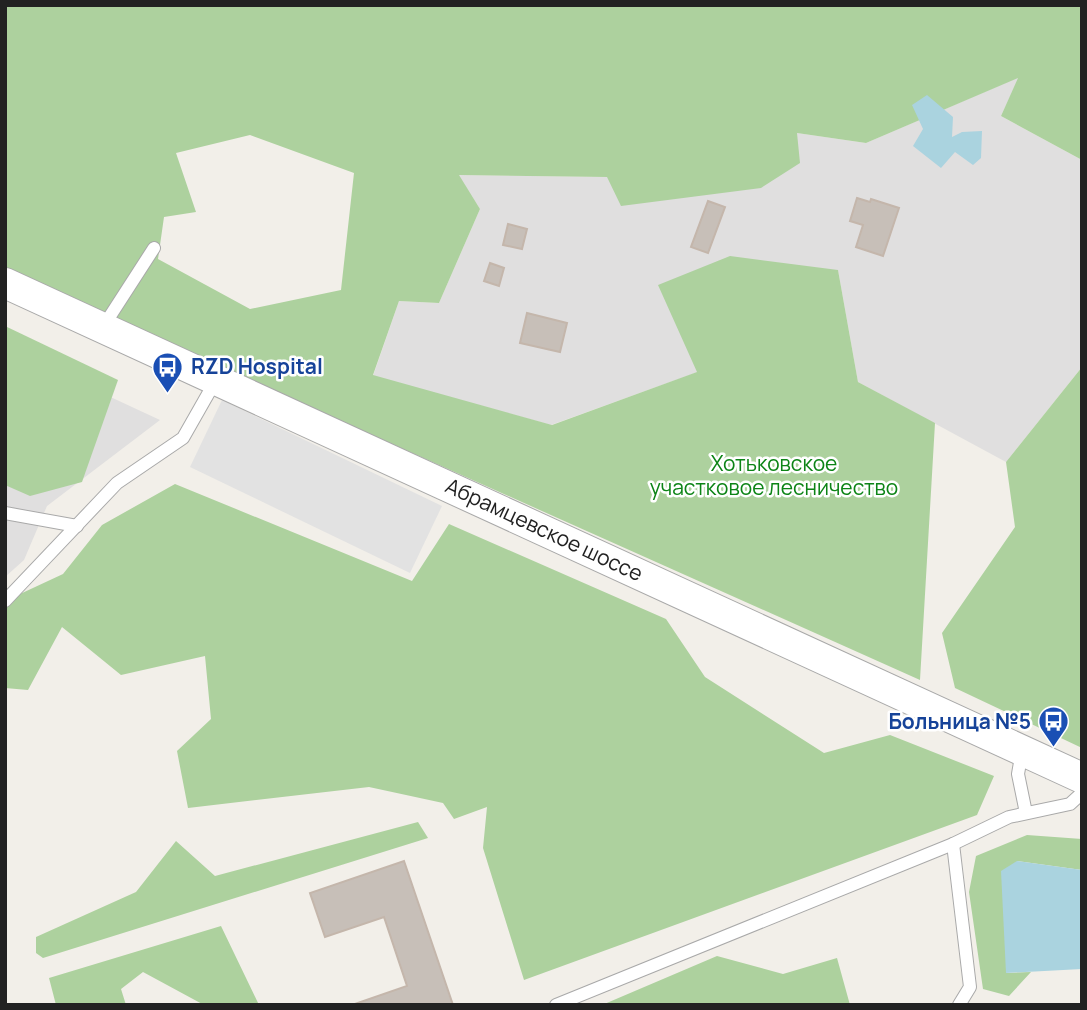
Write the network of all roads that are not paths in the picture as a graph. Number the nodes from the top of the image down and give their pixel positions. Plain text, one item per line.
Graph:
1 (154, 248) dead end
2 (5, 283) edge
3 (102, 327) junction
4 (216, 380) junction
5 (5, 513) edge
6 (76, 526) junction
7 (5, 601) edge
8 (1022, 750) junction
9 (1082, 778) edge
10 (1082, 793) edge
11 (1026, 813) junction
12 (953, 844) junction
13 (556, 1005) edge
14 (959, 1005) edge

1 - 3 lane
2 - 3 street, Абрамцевское шоссе
3 - 4 street, Абрамцевское шоссе
4 - 6 lane
4 - 8 street, Абрамцевское шоссе
5 - 6 lane
6 - 7 lane
8 - 9 street, Абрамцевское шоссе
8 - 11 lane
10 - 11 lane
11 - 12 lane
12 - 13 lane
12 - 14 lane

